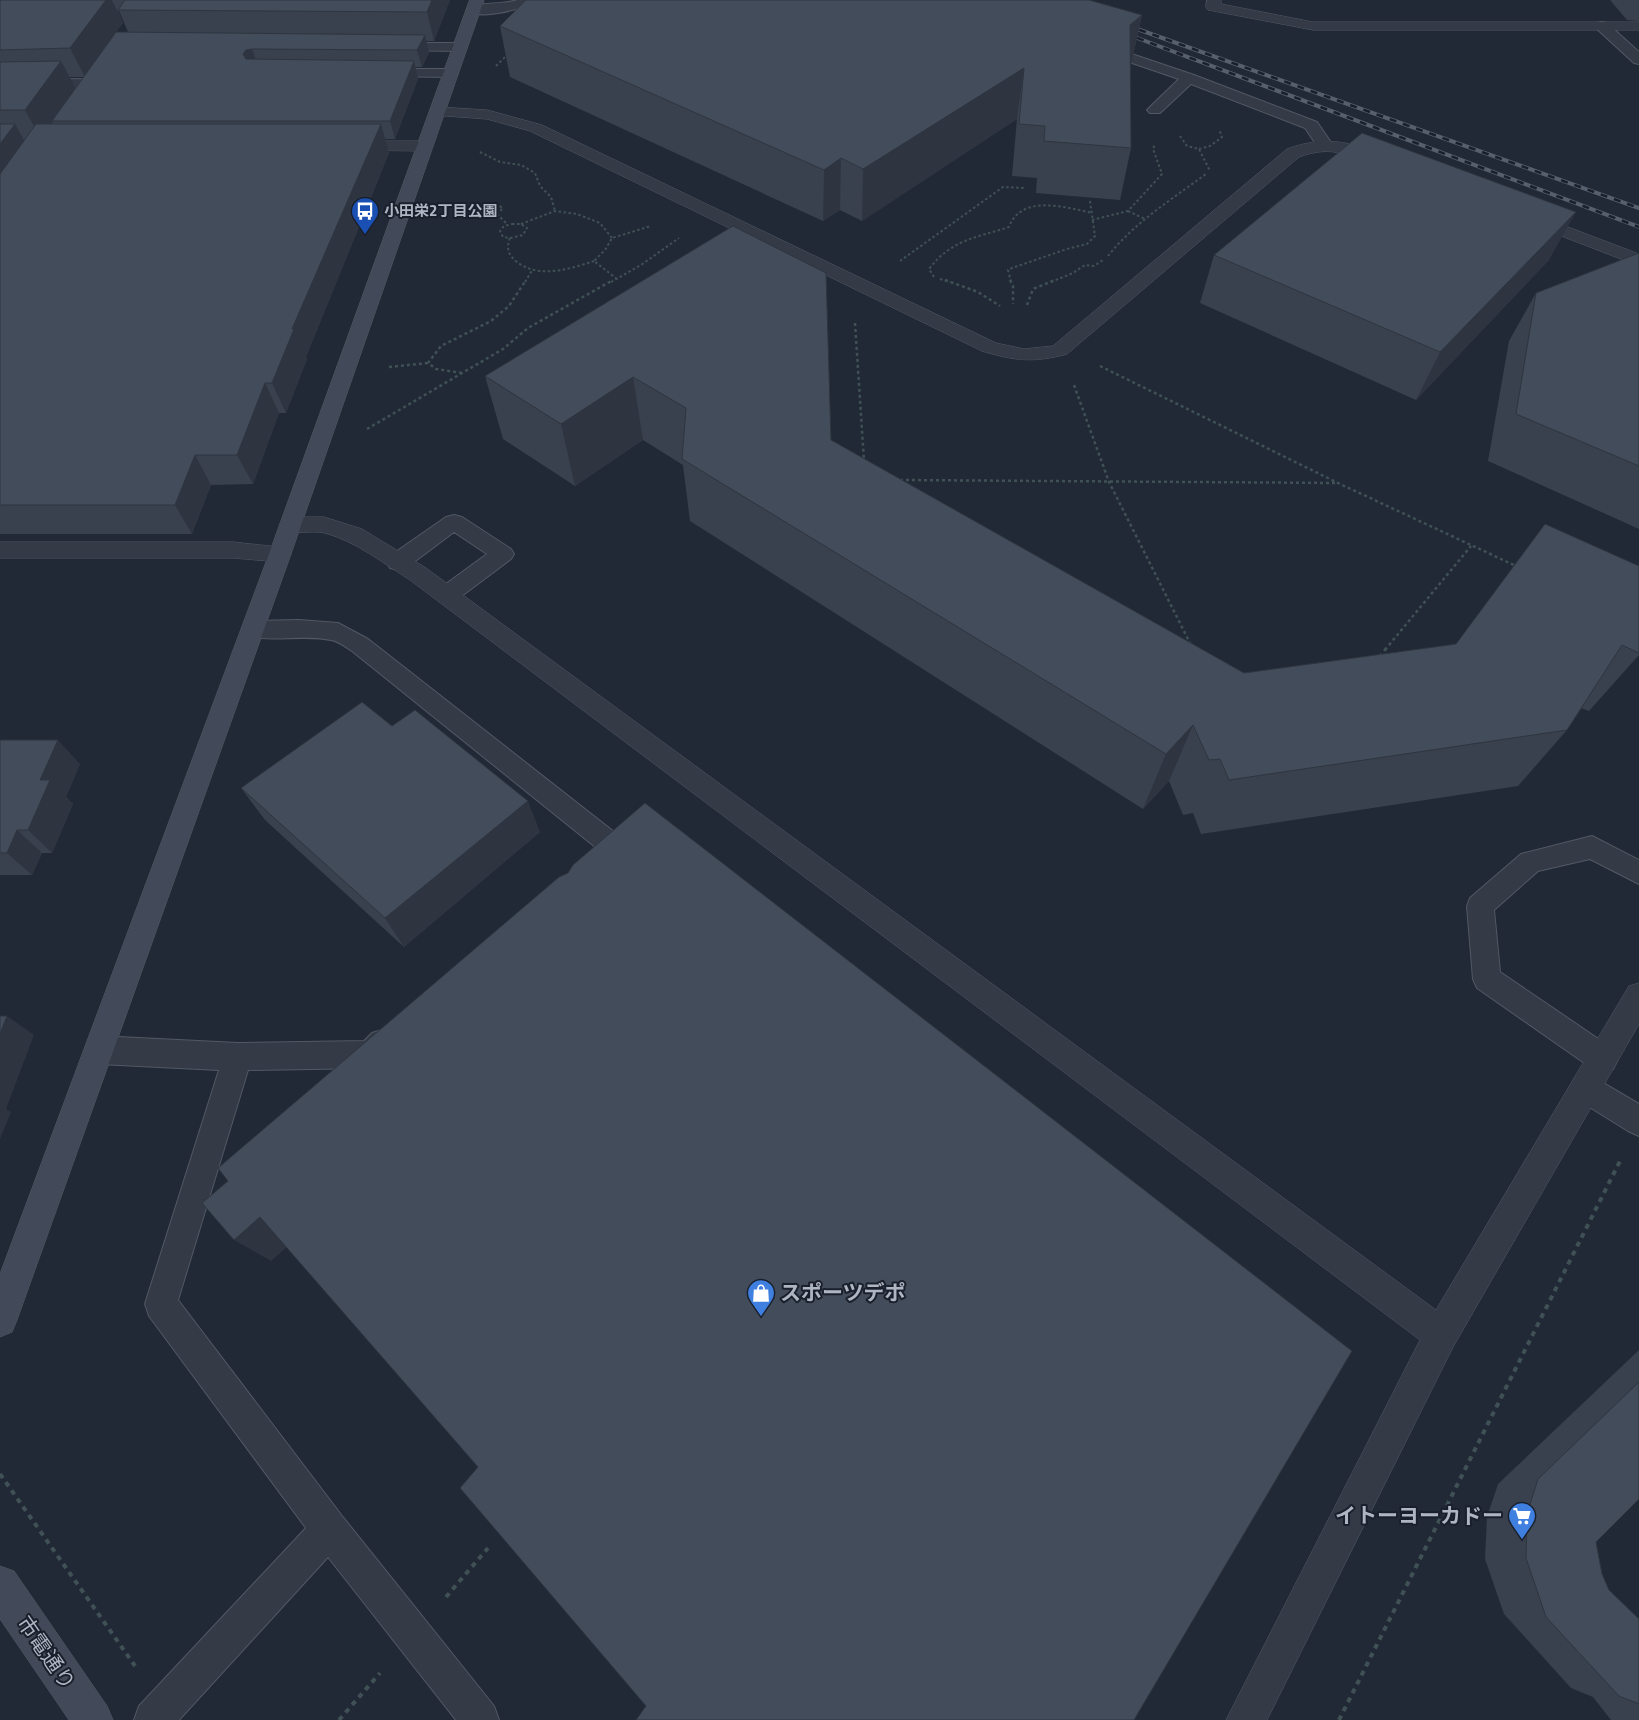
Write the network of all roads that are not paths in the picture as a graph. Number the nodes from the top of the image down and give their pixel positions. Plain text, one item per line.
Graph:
1 (530, 0) edge
2 (1214, 0) edge
3 (476, 4) edge
4 (1602, 26) junction
5 (1639, 26) edge
6 (1088, 43) edge
7 (381, 47) edge
8 (460, 47) junction
9 (1639, 60) edge
10 (100, 68) edge
11 (366, 73) edge
12 (451, 73) junction
13 (1189, 78) junction
14 (0, 84) edge
15 (89, 84) junction
16 (78, 100) edge
17 (1156, 110) dead end
18 (438, 112) junction
19 (1324, 144) junction
20 (333, 146) edge
21 (424, 146) junction
22 (1394, 164) edge
23 (1512, 210) edge
24 (1639, 260) edge
25 (290, 525) junction
26 (0, 550) edge
27 (280, 554) junction
28 (398, 562) junction
29 (446, 595) junction
30 (253, 629) junction
31 (623, 854) edge
32 (1639, 873) edge
33 (1639, 996) edge
34 (406, 1022) edge
35 (99, 1050) junction
36 (238, 1057) junction
37 (1602, 1059) junction
38 (1586, 1088) junction
39 (1639, 1121) edge
40 (0, 1320) edge
41 (1441, 1335) junction
42 (329, 1529) junction
43 (0, 1585) edge
44 (159, 1714) edge
45 (93, 1720) edge
46 (480, 1720) edge
47 (1246, 1720) edge

1 - 3 lane
2 - 4 street
3 - 8 street
4 - 5 street
4 - 9 lane
6 - 13 lane
7 - 8 lane
8 - 12 street
10 - 15 street
11 - 12 lane
12 - 18 street
13 - 17 lane
13 - 19 lane
14 - 15 lane
15 - 16 street
18 - 19 street
18 - 21 street
19 - 22 street
20 - 21 street
21 - 25 street
23 - 24 street
25 - 27 street
25 - 28 street
26 - 27 street
27 - 30 street
28 - 29 street
28 - 29 lane
29 - 41 street
30 - 31 lane
30 - 35 street
32 - 37 lane
33 - 37 street
34 - 36 lane
35 - 36 lane
35 - 40 street
36 - 42 lane
37 - 38 street
38 - 39 lane
38 - 41 street
41 - 47 street
42 - 44 lane
42 - 46 lane
43 - 45 street, 市電通り

